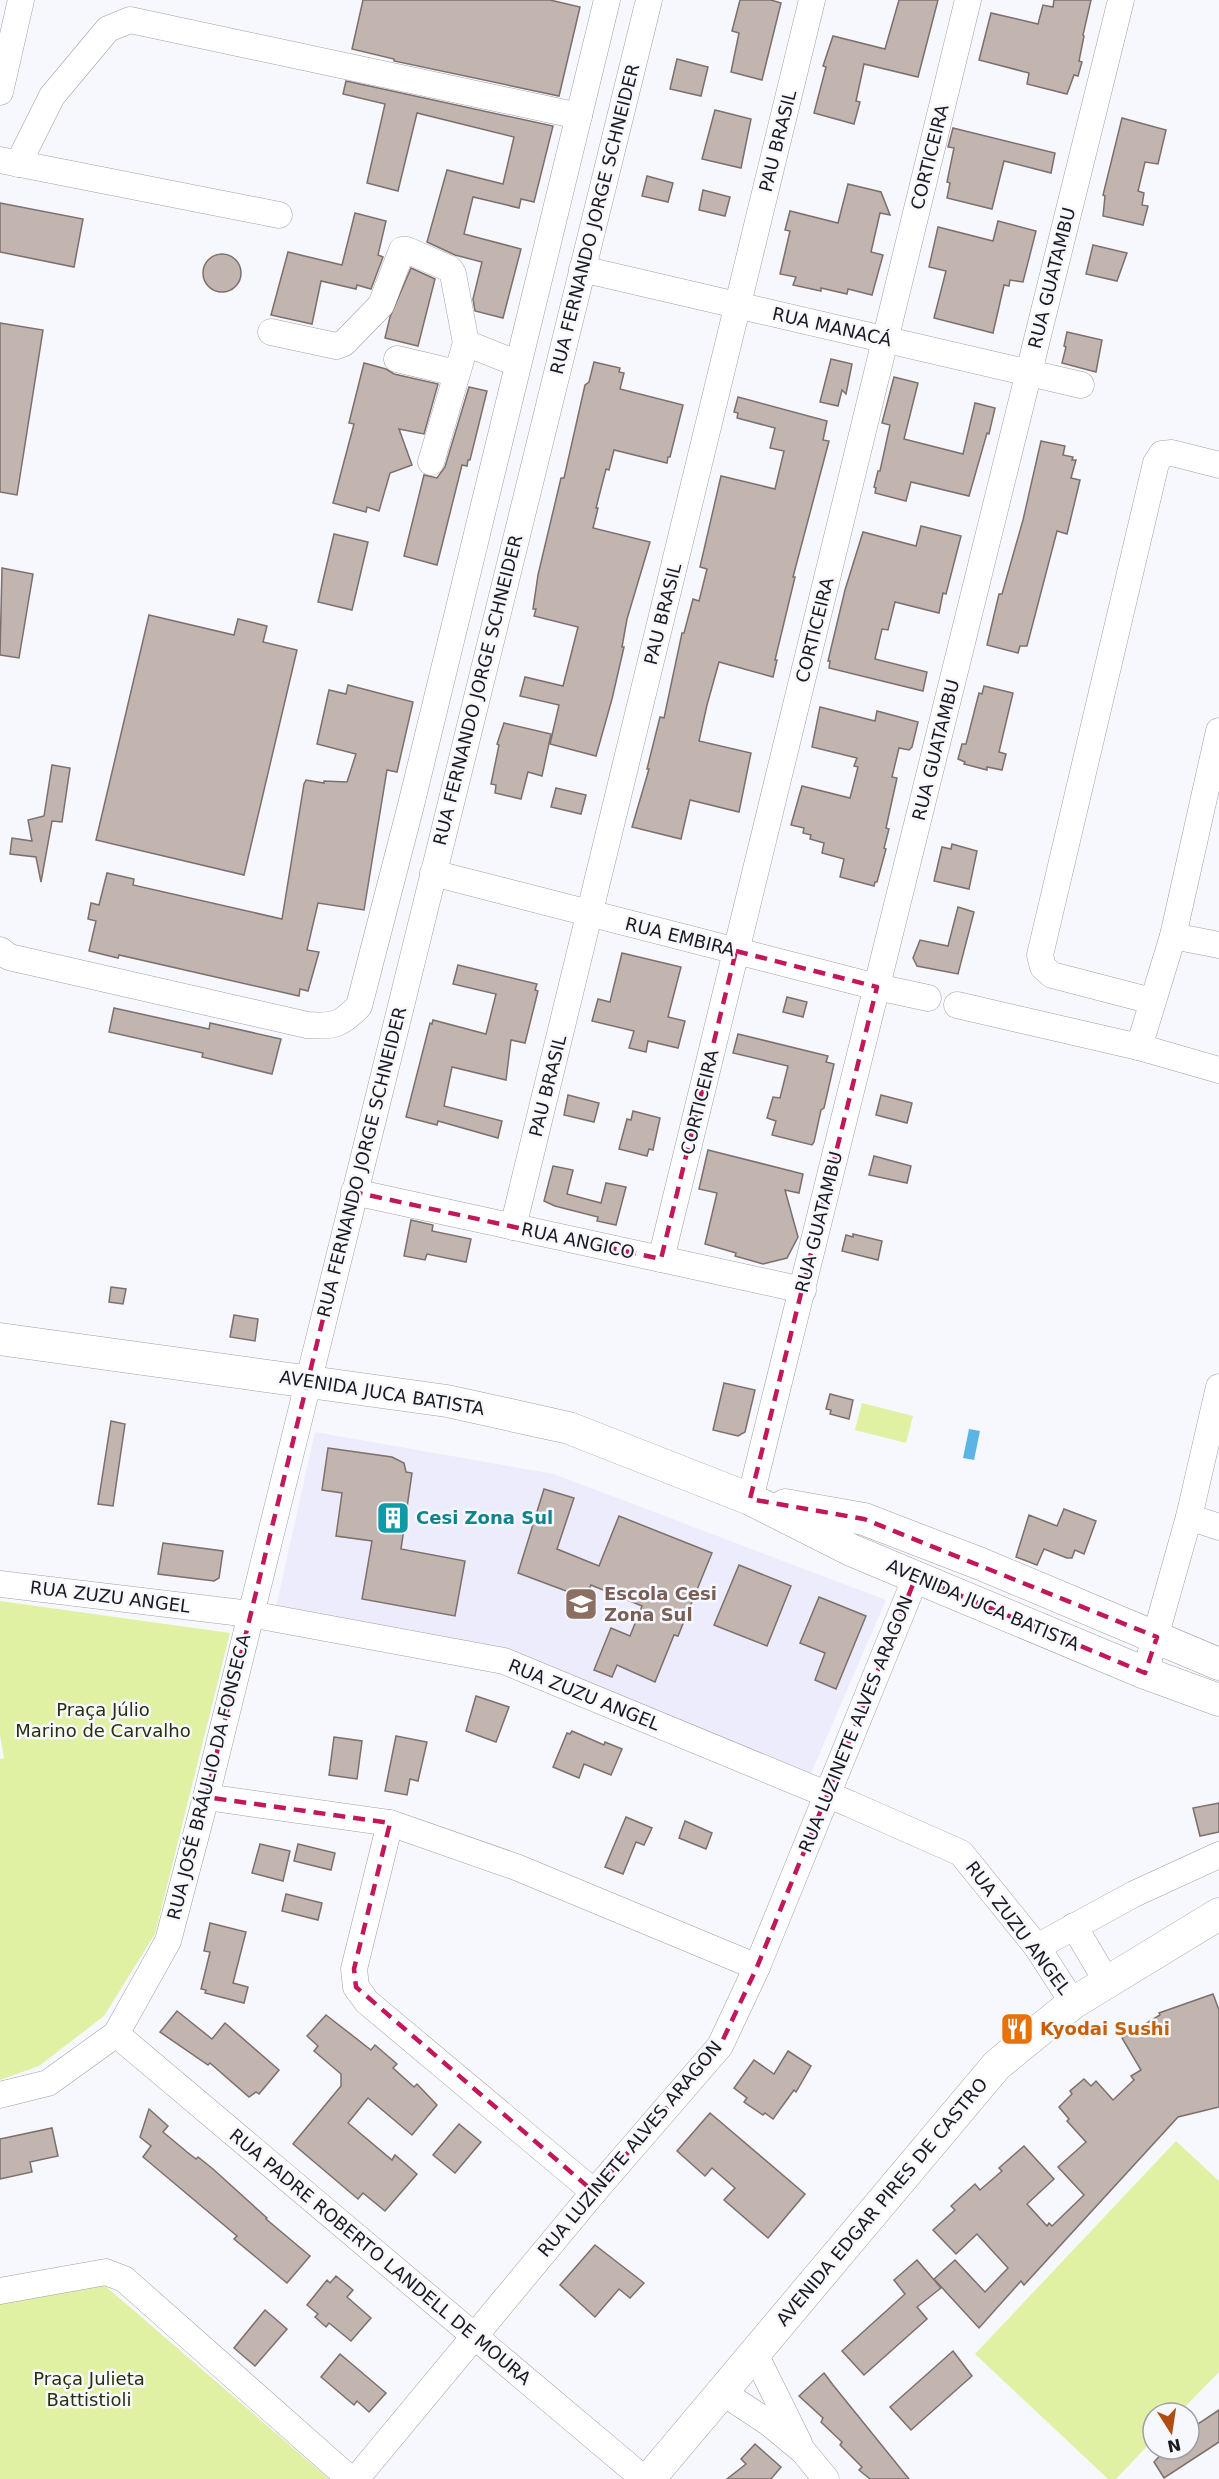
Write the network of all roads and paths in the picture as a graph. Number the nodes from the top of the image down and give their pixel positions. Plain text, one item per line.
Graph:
1 (21, 0) edge
2 (607, 0) edge
3 (649, 0) edge
4 (812, 0) edge
5 (968, 0) edge
6 (1121, 0) edge
7 (0, 92) edge
8 (579, 117) junction
9 (9, 162) edge
10 (279, 215) dead end
11 (582, 269) junction
12 (738, 305) junction
13 (271, 332) dead end
14 (885, 339) junction
15 (466, 343) junction
16 (397, 359) dead end
17 (518, 364) junction
18 (1029, 372) junction
19 (456, 373) junction
20 (1081, 385) dead end
21 (431, 462) dead end
22 (1219, 465) edge
23 (1219, 731) edge
24 (433, 873) junction
25 (590, 914) junction
26 (1173, 936) junction
27 (1219, 945) edge
28 (0, 950) edge
29 (736, 951) junction
30 (877, 987) junction
31 (928, 998) dead end
32 (1152, 1001) junction
33 (957, 1005) dead end
34 (1139, 1047) junction
35 (1219, 1070) edge
36 (354, 1192) junction
37 (513, 1227) junction
38 (661, 1259) junction
39 (802, 1290) junction
40 (0, 1339) edge
41 (308, 1381) junction
42 (1219, 1387) edge
43 (750, 1499) junction
44 (1189, 1517) junction
45 (864, 1519) junction
46 (1219, 1527) edge
47 (851, 1550) junction
48 (916, 1577) junction
49 (0, 1584) edge
50 (250, 1614) junction
51 (1157, 1637) junction
52 (1219, 1664) edge
53 (1145, 1673) junction
54 (1219, 1700) edge
55 (828, 1795) junction
56 (206, 1797) junction
57 (390, 1823) junction
58 (1219, 1855) edge
59 (1219, 1914) edge
60 (1074, 1926) junction
61 (1219, 1932) edge
62 (1037, 1947) junction
63 (1146, 1960) junction
64 (757, 1967) junction
65 (1107, 1982) junction
66 (1073, 2003) junction
67 (116, 2034) junction
68 (0, 2095) edge
69 (594, 2192) junction
70 (0, 2291) edge
71 (474, 2336) junction
72 (755, 2354) junction
73 (722, 2392) junction
74 (803, 2451) junction
75 (350, 2479) edge
76 (356, 2479) edge
77 (644, 2479) edge
78 (649, 2479) edge
79 (826, 2479) edge

1 - 7 street
2 - 8 street
3 - 11 street, RUA FERNANDO JORGE SCHNEIDER
4 - 12 street, PAU BRASIL
5 - 14 street, CORTICEIRA
6 - 18 street, RUA GUATAMBU
8 - 9 street
8 - 17 street
9 - 10 street
11 - 12 street, RUA MANACÁ
11 - 24 street, RUA FERNANDO JORGE SCHNEIDER
12 - 14 street, RUA MANACÁ
12 - 25 street, PAU BRASIL
13 - 15 street
14 - 18 street, RUA MANACÁ
14 - 29 street, CORTICEIRA
15 - 17 street
15 - 19 street
16 - 19 street
17 - 28 street
18 - 20 street, RUA MANACÁ
18 - 30 street, RUA GUATAMBU
19 - 21 street
22 - 32 street
23 - 26 street
24 - 25 street, RUA EMBIRA
24 - 36 street, RUA FERNANDO JORGE SCHNEIDER
25 - 29 street, RUA EMBIRA
25 - 37 street, PAU BRASIL
26 - 27 street
26 - 32 street
29 - 30 street, RUA EMBIRA
29 - 38 street, CORTICEIRA
30 - 31 street, RUA EMBIRA
30 - 39 street, RUA GUATAMBU
32 - 34 street
33 - 34 street
34 - 35 street
36 - 37 street, RUA ANGICO
36 - 41 street, RUA FERNANDO JORGE SCHNEIDER
37 - 38 street, RUA ANGICO
38 - 39 street, RUA ANGICO
39 - 43 street, RUA GUATAMBU
40 - 41 main road, AVENIDA JUCA BATISTA
41 - 43 main road, AVENIDA JUCA BATISTA
41 - 50 street, RUA JOSÉ BRÁULIO DA FONSECA
42 - 44 street
43 - 45 main road, AVENIDA JUCA BATISTA
43 - 47 main road, AVENIDA JUCA BATISTA
44 - 46 street
44 - 51 street
45 - 47 main road
45 - 51 main road, AVENIDA JUCA BATISTA
47 - 48 main road, AVENIDA JUCA BATISTA
48 - 53 main road, AVENIDA JUCA BATISTA
48 - 55 street, RUA LUZINETE ALVES ARAGON
49 - 50 street, RUA ZUZU ANGEL
50 - 55 street, RUA ZUZU ANGEL
50 - 56 street, RUA JOSÉ BRÁULIO DA FONSECA
51 - 52 main road, AVENIDA JUCA BATISTA
51 - 53 street
53 - 54 main road, AVENIDA JUCA BATISTA
55 - 62 street, RUA ZUZU ANGEL
55 - 64 street, RUA LUZINETE ALVES ARAGON
56 - 57 street
56 - 67 street, RUA JOSÉ BRÁULIO DA FONSECA
57 - 64 street
57 - 69 street
58 - 60 street
59 - 63 main road, AVENIDA EDGAR PIRES DE CASTRO
60 - 62 street
60 - 65 street
61 - 63 main road, AVENIDA EDGAR PIRES DE CASTRO
62 - 66 street, RUA ZUZU ANGEL
63 - 65 main road, AVENIDA EDGAR PIRES DE CASTRO
64 - 69 street, RUA LUZINETE ALVES ARAGON
65 - 66 main road, AVENIDA EDGAR PIRES DE CASTRO
66 - 72 main road, AVENIDA EDGAR PIRES DE CASTRO
67 - 68 street, RUA JOSÉ BRÁULIO DA FONSECA
67 - 71 street, RUA PADRE ROBERTO LANDELL DE MOURA
69 - 71 street, RUA LUZINETE ALVES ARAGON
70 - 75 street
71 - 76 street, RUA LUZINETE ALVES ARAGON
71 - 77 street, RUA PADRE ROBERTO LANDELL DE MOURA
72 - 73 main road, AVENIDA EDGAR PIRES DE CASTRO
72 - 74 street
73 - 74 street
73 - 78 main road, AVENIDA EDGAR PIRES DE CASTRO
74 - 79 street

